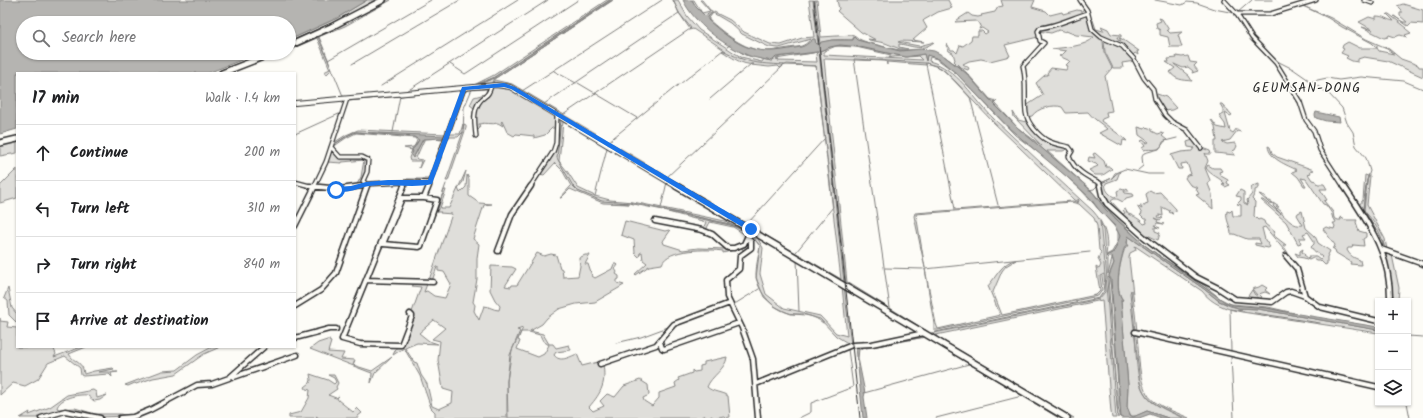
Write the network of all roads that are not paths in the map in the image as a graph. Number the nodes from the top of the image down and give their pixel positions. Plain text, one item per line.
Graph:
1 (383, 0) edge
2 (1080, 0) edge
3 (1224, 0) edge
4 (1316, 0) edge
5 (1364, 0) edge
6 (1372, 3) dead end
7 (1088, 13) junction
8 (1236, 14) junction
9 (296, 43) edge
10 (255, 60) edge
11 (225, 72) edge
12 (491, 86) junction
13 (464, 88) junction
14 (347, 99) junction
15 (296, 104) edge
16 (557, 115) junction
17 (476, 136) dead end
18 (16, 139) edge
19 (0, 143) edge
20 (331, 147) junction
21 (1201, 148) dead end
22 (296, 182) edge
23 (405, 182) junction
24 (430, 183) junction
25 (367, 184) junction
26 (314, 186) junction
27 (424, 198) junction
28 (655, 221) dead end
29 (296, 224) edge
30 (751, 229) junction
31 (748, 238) junction
32 (1383, 250) junction
33 (498, 251) dead end
34 (1286, 256) dead end
35 (1423, 264) edge
36 (366, 280) junction
37 (433, 282) dead end
38 (1305, 296) junction
39 (1390, 298) edge
40 (730, 303) junction
41 (296, 305) edge
42 (410, 314) dead end
43 (1375, 320) edge
44 (739, 323) junction
45 (336, 329) dead end
46 (1134, 332) dead end
47 (925, 333) junction
48 (296, 338) edge
49 (660, 342) junction
50 (263, 348) edge
51 (297, 355) dead end
52 (600, 364) dead end
53 (229, 378) junction
54 (756, 384) junction
55 (1375, 386) edge
56 (41, 418) edge
57 (100, 418) edge
58 (120, 418) edge
59 (758, 418) edge
60 (1067, 418) edge

1 - 9 highway
2 - 7 street
3 - 8 street
4 - 8 street
5 - 6 street
7 - 21 street
7 - 38 street
8 - 32 street
10 - 11 highway
12 - 13 main road
12 - 16 main road
12 - 17 street
13 - 14 main road
13 - 24 street
14 - 15 main road
14 - 20 street
16 - 30 main road
16 - 33 street
18 - 19 highway
20 - 25 street
20 - 26 street
22 - 26 street
23 - 24 street
23 - 25 street
23 - 36 street
24 - 27 street
25 - 26 street
25 - 41 street
26 - 29 street
27 - 27 street
28 - 31 street
30 - 31 street
30 - 47 main road
31 - 40 street
32 - 35 street
32 - 39 street
34 - 38 street
36 - 37 street
36 - 42 street
38 - 43 street
40 - 44 street
40 - 49 street
44 - 49 street
44 - 54 street
45 - 48 street
46 - 55 street
47 - 54 street
47 - 60 main road
49 - 52 street
50 - 53 street
51 - 53 street
53 - 58 street
54 - 59 street
56 - 57 street

